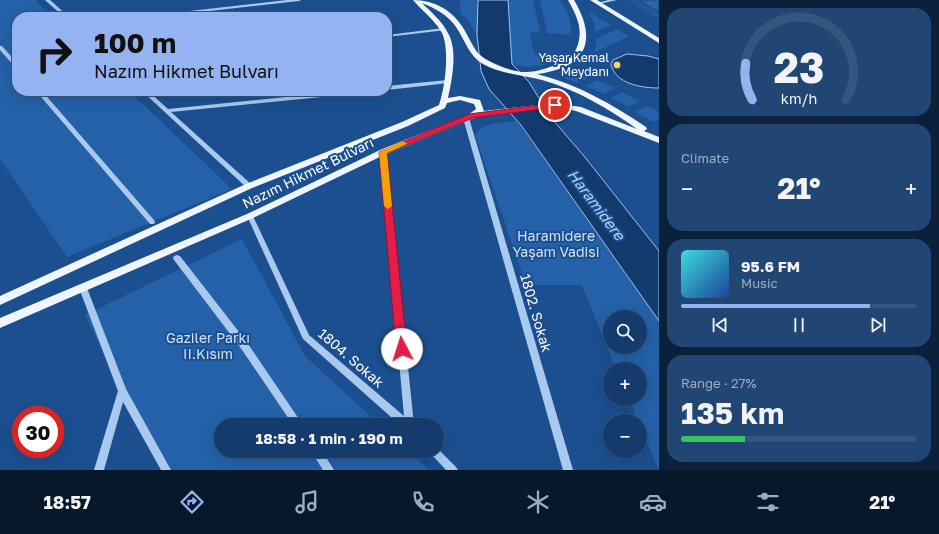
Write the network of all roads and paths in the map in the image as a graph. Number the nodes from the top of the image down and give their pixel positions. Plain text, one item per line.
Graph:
1 (47, 0) edge
2 (299, 0) edge
3 (416, 0) edge
4 (421, 0) edge
5 (571, 0) edge
6 (616, 0) edge
7 (596, 2) edge
8 (61, 12) edge
9 (190, 12) edge
10 (444, 29) junction
11 (642, 30) junction
12 (392, 35) edge
13 (659, 35) edge
14 (659, 42) edge
15 (0, 46) edge
16 (12, 60) edge
17 (517, 73) junction
18 (447, 82) junction
19 (392, 88) edge
20 (43, 96) edge
21 (150, 96) edge
22 (313, 96) edge
23 (444, 101) junction
24 (166, 111) junction
25 (469, 117) junction
26 (657, 139) edge
27 (383, 152) junction
28 (249, 186) junction
29 (250, 216) junction
30 (152, 222) dead end
31 (177, 258) dead end
32 (83, 288) junction
33 (0, 301) edge
34 (0, 323) edge
35 (122, 391) junction
36 (293, 418) edge
37 (400, 418) edge
38 (407, 418) edge
39 (320, 458) edge
40 (441, 458) edge
41 (99, 470) edge
42 (166, 470) edge
43 (328, 470) edge
44 (454, 470) edge
45 (568, 470) edge

1 - 8 street
2 - 9 street
3 - 10 main road
4 - 17 main road
5 - 17 main road
6 - 7 street
7 - 11 main road
10 - 12 street
10 - 18 main road
11 - 13 main road
11 - 14 main road
15 - 16 street
17 - 26 main road
18 - 19 street
18 - 23 main road
20 - 30 street
21 - 24 street
22 - 24 street
23 - 25 main road
23 - 28 main road, Nazım Hikmet Bulvarı
24 - 28 street
25 - 26 main road, Nazım Hikmet Bulvarı
25 - 27 main road, Nazım Hikmet Bulvarı
25 - 45 street, 1802. Sokak
27 - 29 main road, Nazım Hikmet Bulvarı
27 - 38 street
28 - 33 main road, Nazım Hikmet Bulvarı
29 - 32 main road, Nazım Hikmet Bulvarı
29 - 37 street, 1804. Sokak
31 - 36 street
32 - 34 main road, Nazım Hikmet Bulvarı
32 - 35 street
35 - 41 street
35 - 42 street
39 - 43 street
40 - 44 street

